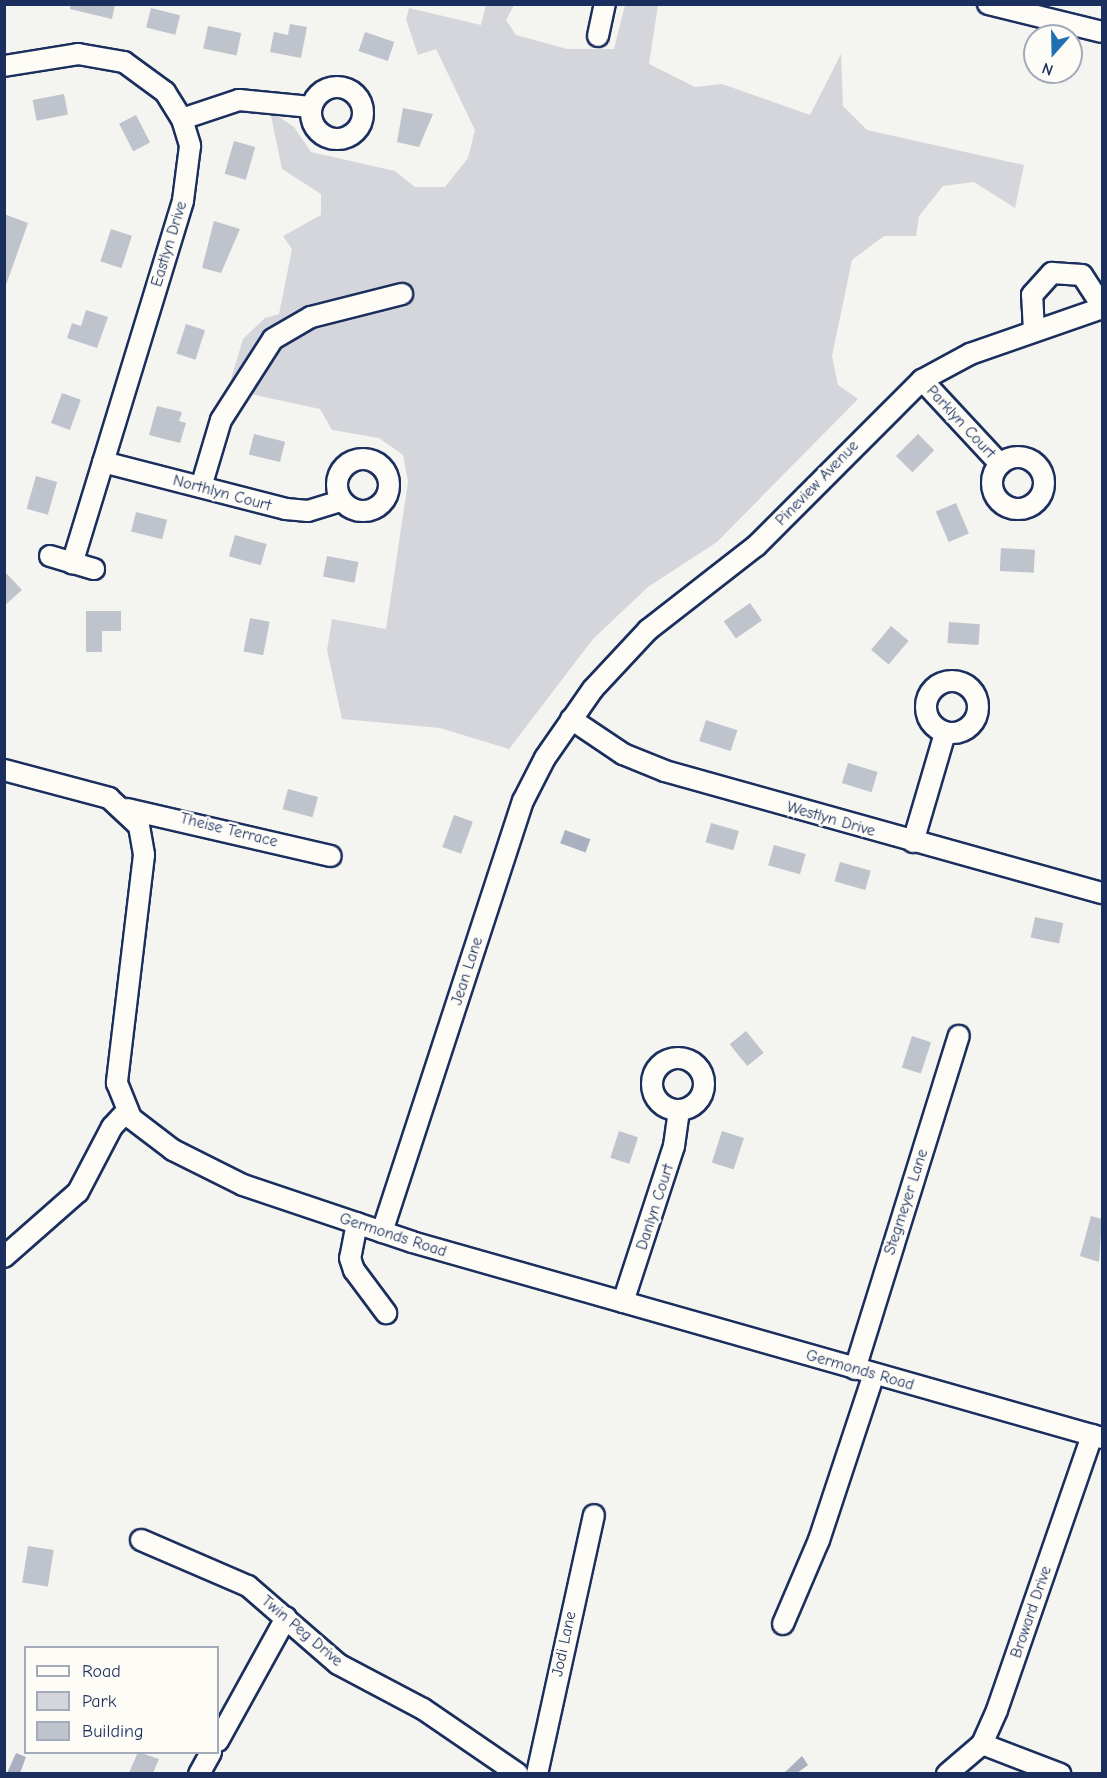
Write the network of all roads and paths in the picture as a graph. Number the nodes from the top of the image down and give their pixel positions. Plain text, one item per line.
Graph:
1 (605, 4) edge
2 (988, 4) edge
3 (1102, 32) edge
4 (598, 36) dead end
5 (4, 66) edge
6 (311, 107) dead end
7 (182, 119) junction
8 (402, 294) dead end
9 (1102, 307) edge
10 (1034, 331) junction
11 (922, 380) junction
12 (103, 462) junction
13 (1000, 464) dead end
14 (201, 487) junction
15 (341, 501) dead end
16 (50, 556) dead end
17 (72, 563) junction
18 (93, 569) dead end
19 (571, 719) junction
20 (945, 733) dead end
21 (4, 770) edge
22 (127, 809) junction
23 (913, 842) junction
24 (332, 856) dead end
25 (1102, 893) edge
26 (959, 1036) dead end
27 (679, 1110) dead end
28 (126, 1112) junction
29 (357, 1223) junction
30 (382, 1232) junction
31 (4, 1257) edge
32 (624, 1302) junction
33 (386, 1313) dead end
34 (865, 1372) junction
35 (1097, 1437) edge
36 (594, 1515) dead end
37 (141, 1540) dead end
38 (286, 1618) junction
39 (783, 1624) dead end
40 (219, 1739) edge
41 (981, 1744) junction
42 (210, 1754) edge
43 (200, 1773) edge
44 (518, 1773) edge
45 (537, 1773) edge
46 (947, 1773) edge
47 (1060, 1773) edge

1 - 4 street
2 - 3 street
5 - 7 street, Eastlyn Drive
6 - 7 street
7 - 12 street, Eastlyn Drive
8 - 14 street
9 - 10 street, Pineview Avenue
9 - 10 street
10 - 11 street, Pineview Avenue
11 - 13 street, Parklyn Court
11 - 19 street, Pineview Avenue
12 - 14 street, Northlyn Court
12 - 17 street, Eastlyn Drive
14 - 15 street, Northlyn Court
16 - 17 street
17 - 18 street
19 - 23 street, Westlyn Drive
19 - 30 street, Jean Lane
20 - 23 street
21 - 22 street
22 - 24 street, Theise Terrace
22 - 28 street
23 - 25 street, Westlyn Drive
26 - 34 street, Stegmeyer Lane
27 - 32 street, Danlyn Court
28 - 29 street, Germonds Road
28 - 31 street
29 - 30 street, Germonds Road
29 - 33 street
30 - 32 street, Germonds Road
32 - 34 street, Germonds Road
34 - 35 street, Germonds Road
34 - 39 street, Stegmeyer Lane
35 - 41 street, Broward Drive
36 - 45 street, Jodi Lane
37 - 38 street, Twin Peg Drive
38 - 40 street
38 - 44 street, Twin Peg Drive
41 - 46 street, Broward Drive
41 - 47 street
42 - 43 street

